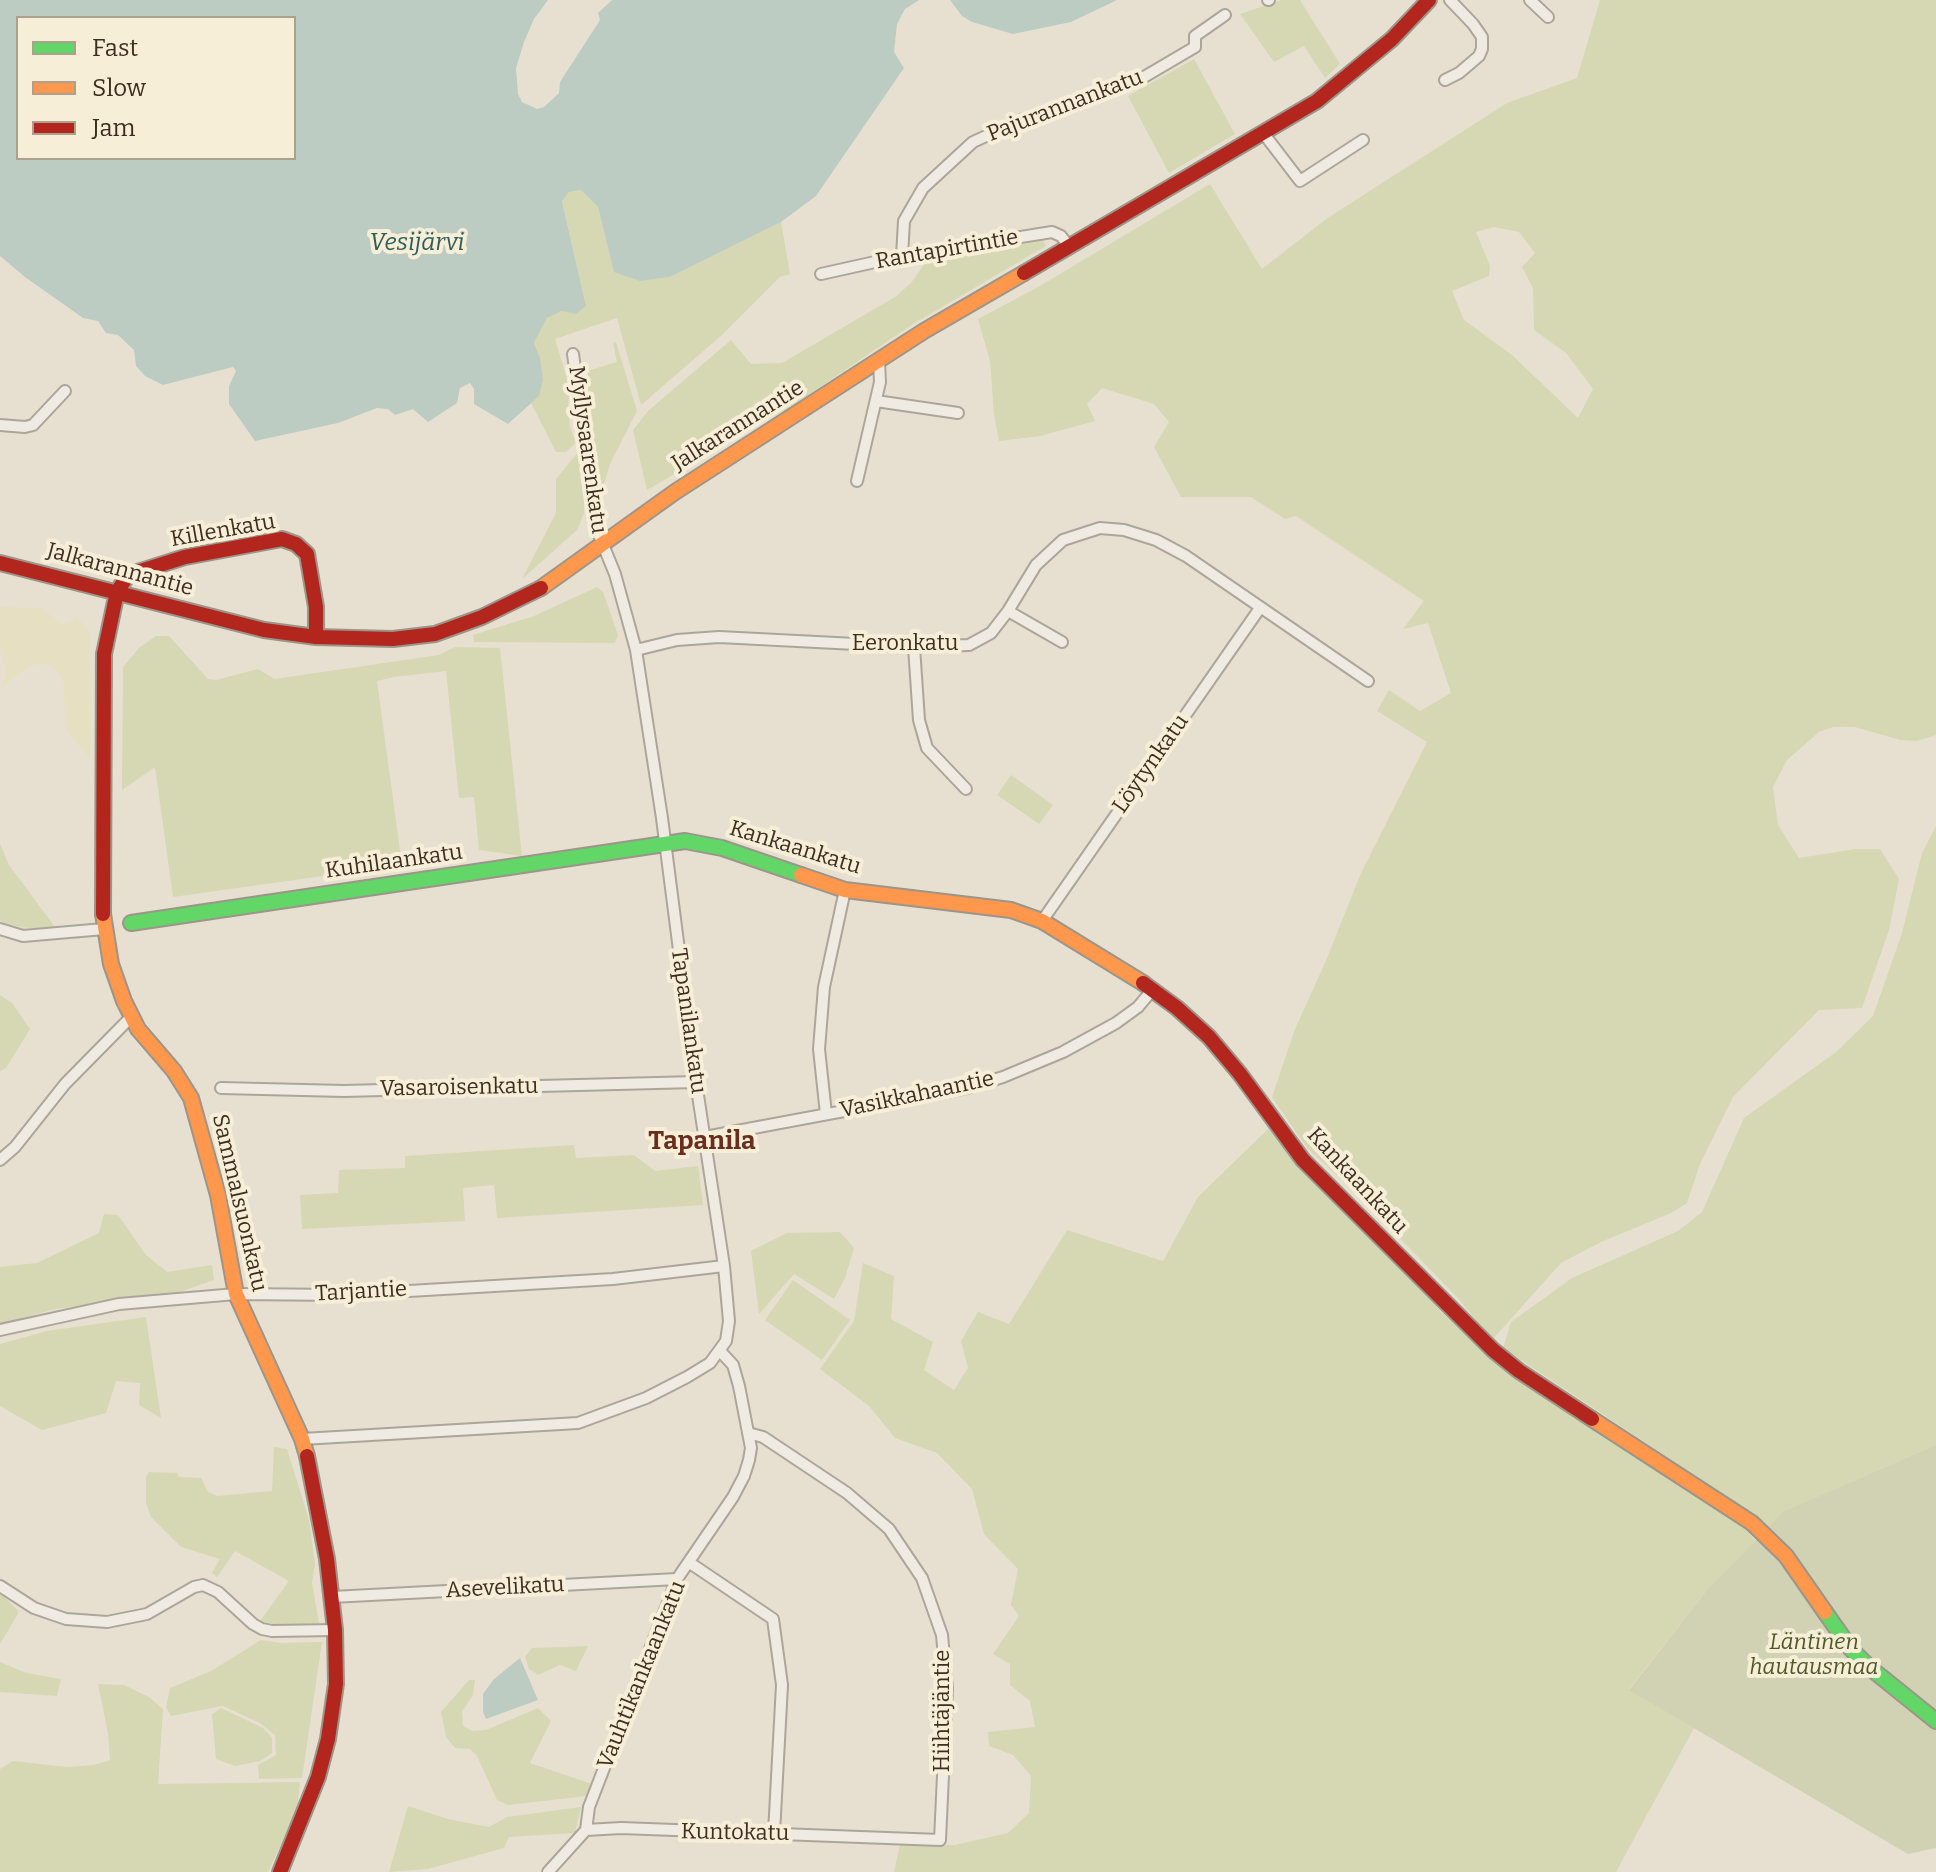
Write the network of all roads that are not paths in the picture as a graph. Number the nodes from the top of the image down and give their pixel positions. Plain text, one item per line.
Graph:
1 (1429, 0) edge
2 (1450, 0) edge
3 (1530, 0) edge
4 (1225, 15) dead end
5 (1548, 17) dead end
6 (1445, 80) dead end
7 (1264, 134) junction
8 (1363, 140) dead end
9 (1069, 246) junction
10 (902, 256) junction
11 (821, 274) dead end
12 (573, 354) dead end
13 (879, 361) junction
14 (65, 391) dead end
15 (876, 401) junction
16 (958, 413) dead end
17 (0, 425) edge
18 (857, 481) dead end
19 (602, 546) junction
20 (0, 563) edge
21 (117, 592) junction
22 (1260, 608) junction
23 (1008, 611) junction
24 (316, 637) junction
25 (1062, 642) dead end
26 (914, 647) junction
27 (636, 650) junction
28 (1368, 681) dead end
29 (966, 789) dead end
30 (664, 844) junction
31 (845, 890) junction
32 (1042, 921) junction
33 (131, 923) dead end
34 (0, 929) edge
35 (104, 929) junction
36 (1153, 989) junction
37 (131, 1017) junction
38 (696, 1082) junction
39 (221, 1088) dead end
40 (826, 1114) junction
41 (705, 1137) junction
42 (0, 1160) edge
43 (724, 1266) junction
44 (236, 1294) junction
45 (0, 1330) edge
46 (720, 1351) junction
47 (748, 1433) junction
48 (302, 1439) junction
49 (690, 1563) junction
50 (677, 1579) junction
51 (0, 1586) edge
52 (332, 1597) junction
53 (335, 1630) junction
54 (1936, 1721) edge
55 (586, 1830) junction
56 (774, 1833) junction
57 (940, 1840) joint
58 (280, 1872) edge
59 (548, 1872) edge

1 - 7 street, Jalkarannantie
2 - 6 street
3 - 5 street
4 - 10 street, Pajurannankatu
7 - 8 street
7 - 9 street, Jalkarannantie
9 - 10 street, Rantapirtintie
9 - 13 street, Jalkarannantie
10 - 11 street, Rantapirtintie
12 - 19 street, Myllysaarenkatu
13 - 15 street
13 - 19 street, Jalkarannantie
14 - 17 street
15 - 16 street
15 - 18 street
19 - 24 street, Jalkarannantie
19 - 27 street, Tapanilankatu
20 - 21 street, Jalkarannantie
21 - 24 street, Jalkarannantie
21 - 24 street, Killenkatu
21 - 35 street, Sammalsuonkatu
22 - 23 street, Eeronkatu
22 - 28 street, Eeronkatu
22 - 32 street, Löytynkatu
23 - 25 street
23 - 26 street, Eeronkatu
26 - 27 street, Eeronkatu
26 - 29 street
27 - 30 street, Tapanilankatu
30 - 31 street, Kankaankatu
30 - 33 street, Kuhilaankatu
30 - 38 street, Tapanilankatu
31 - 32 street, Kankaankatu
31 - 40 street
32 - 36 street, Kankaankatu
34 - 35 street
35 - 37 street, Sammalsuonkatu
36 - 40 street, Vasikkahaantie
36 - 54 street, Kankaankatu
37 - 42 street
37 - 44 street, Sammalsuonkatu
38 - 39 street, Vasaroisenkatu
38 - 41 street, Tapanilankatu
40 - 41 street, Vasikkahaantie
41 - 43 street, Tapanilankatu
43 - 44 street, Tarjantie
43 - 46 street, Tapanilankatu
44 - 45 street, Tarjantie
44 - 48 street, Sammalsuonkatu
46 - 47 street, Vauhtikankaankatu
46 - 48 street
47 - 49 street, Vauhtikankaankatu
47 - 57 street, Hiihtäjäntie
48 - 52 street, Sammalsuonkatu
49 - 50 street, Vauhtikankaankatu
49 - 56 street
50 - 52 street, Asevelikatu
50 - 55 street, Vauhtikankaankatu
51 - 53 street
52 - 53 street, Sammalsuonkatu
53 - 58 street, Sammalsuonkatu
55 - 56 street, Kuntokatu
55 - 59 street
56 - 57 street, Kuntokatu

